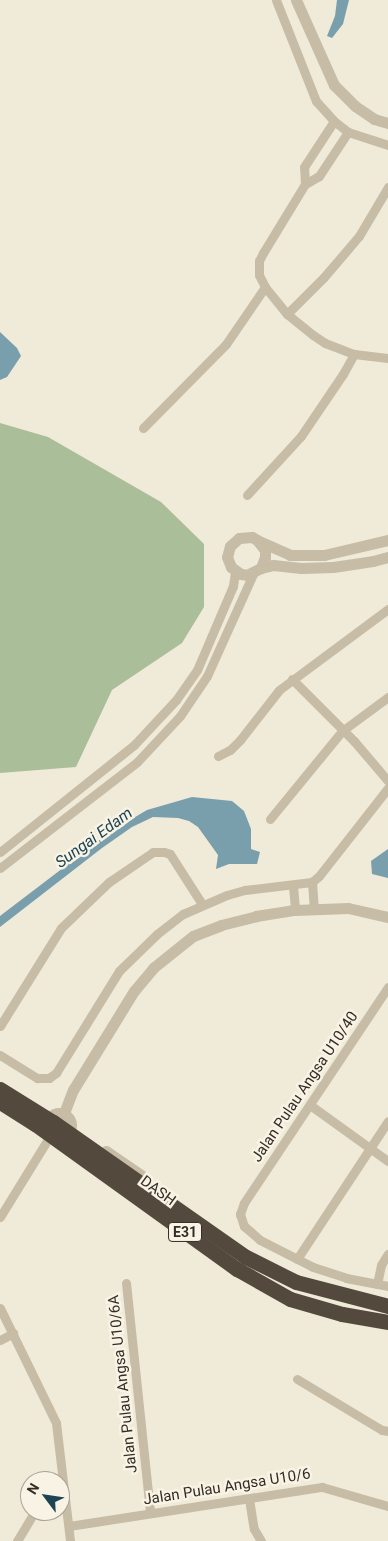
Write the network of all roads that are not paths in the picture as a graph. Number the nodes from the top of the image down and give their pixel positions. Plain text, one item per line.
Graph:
1 (276, 0) edge
2 (296, 0) edge
3 (334, 122) junction
4 (388, 124) edge
5 (348, 132) junction
6 (388, 145) edge
7 (305, 184) junction
8 (388, 187) edge
9 (265, 287) junction
10 (287, 314) junction
11 (354, 354) junction
12 (386, 360) edge
13 (143, 428) dead end
14 (247, 495) dead end
15 (257, 540) junction
16 (388, 540) edge
17 (388, 557) edge
18 (235, 571) junction
19 (257, 571) junction
20 (388, 609) edge
21 (292, 679) junction
22 (388, 697) edge
23 (342, 731) junction
24 (218, 756) dead end
25 (388, 781) edge
26 (388, 788) edge
27 (384, 799) edge
28 (270, 819) dead end
29 (0, 852) edge
30 (0, 868) edge
31 (316, 879) junction
32 (294, 886) junction
33 (202, 904) junction
34 (314, 908) junction
35 (295, 910) junction
36 (388, 917) edge
37 (388, 987) edge
38 (0, 1026) edge
39 (0, 1055) edge
40 (0, 1084) edge
41 (0, 1089) edge
42 (0, 1101) edge
43 (310, 1105) junction
44 (64, 1113) junction
45 (51, 1116) junction
46 (388, 1120) edge
47 (71, 1128) junction
48 (53, 1133) junction
49 (370, 1148) junction
50 (388, 1161) edge
51 (0, 1217) edge
52 (388, 1254) edge
53 (297, 1259) junction
54 (126, 1283) dead end
55 (376, 1284) junction
56 (388, 1286) edge
57 (388, 1299) edge
58 (388, 1306) edge
59 (0, 1308) edge
60 (388, 1321) edge
61 (12, 1333) junction
62 (0, 1340) edge
63 (297, 1379) dead end
64 (388, 1430) edge
65 (249, 1499) junction
66 (388, 1506) edge
67 (150, 1513) junction
68 (29, 1521) edge
69 (69, 1526) junction
70 (17, 1541) edge
71 (70, 1541) edge
72 (261, 1541) edge

1 - 3 street
2 - 4 street
3 - 5 street
3 - 7 street
5 - 6 street
5 - 7 street
7 - 9 street
8 - 10 street
9 - 10 street
9 - 13 street
10 - 11 street
11 - 12 street
11 - 14 street
15 - 16 street
15 - 18 street
15 - 19 street
17 - 19 street
18 - 19 street
18 - 29 street
19 - 30 street
20 - 21 street
21 - 23 street
21 - 24 street
22 - 23 street
23 - 25 street
23 - 28 street
26 - 27 street
27 - 31 street
31 - 32 street
31 - 34 street
32 - 33 street
32 - 35 street
33 - 38 street
33 - 39 street
34 - 35 street
34 - 36 street
35 - 44 street
37 - 43 street, Jalan Pulau Angsa U10/40
40 - 45 street
41 - 58 highway, DASH / E31
42 - 48 street
42 - 60 highway, DASH / E31
43 - 49 street
43 - 53 street, Jalan Pulau Angsa U10/40
44 - 45 street
44 - 47 street
45 - 48 street
46 - 49 street
47 - 48 street
47 - 57 street
48 - 51 street
48 - 60 street
49 - 50 street
49 - 53 street
52 - 55 street
53 - 55 street
54 - 67 street, Jalan Pulau Angsa U10/6A
55 - 56 street
59 - 61 street
61 - 62 street
61 - 69 street
63 - 64 street
65 - 66 street, Jalan Pulau Angsa U10/6
65 - 67 street, Jalan Pulau Angsa U10/6
65 - 72 street
67 - 69 street, Jalan Pulau Angsa U10/6
68 - 70 street
69 - 71 street

